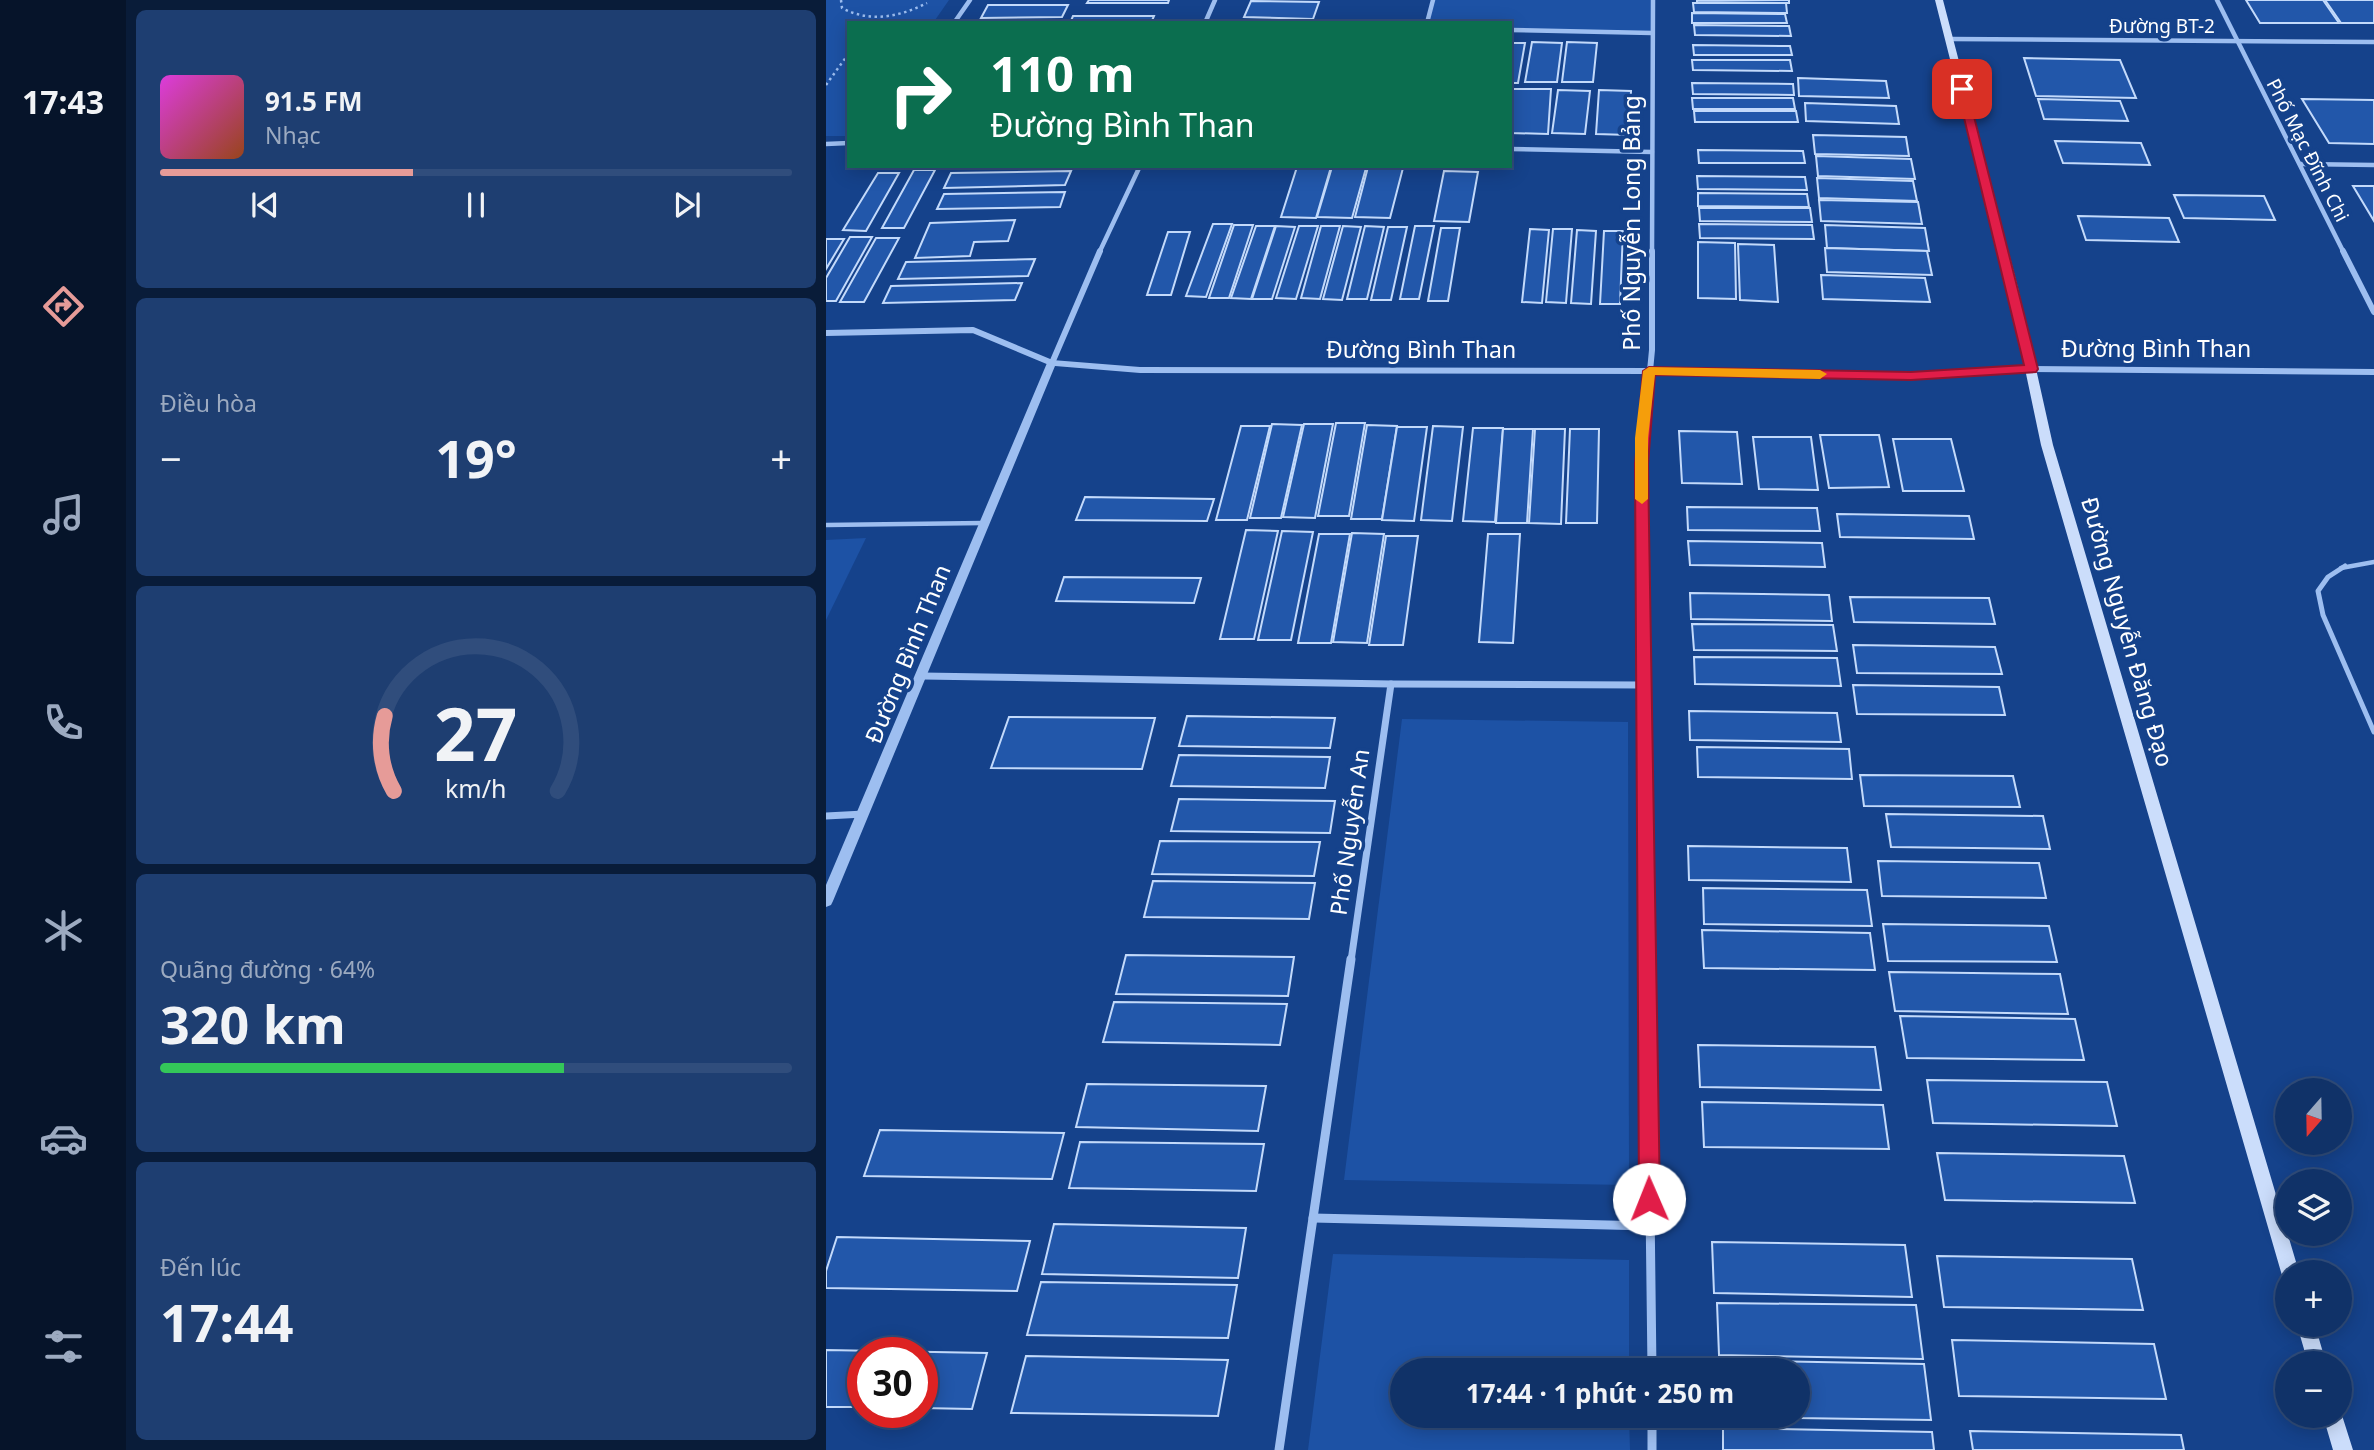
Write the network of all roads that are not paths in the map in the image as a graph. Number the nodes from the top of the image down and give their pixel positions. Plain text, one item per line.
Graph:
1 (970, 0) edge
2 (1215, 0) edge
3 (1433, 0) edge
4 (1653, 0) edge
5 (1939, 0) edge
6 (2217, 0) edge
7 (955, 21) edge
8 (1206, 21) edge
9 (1428, 21) edge
10 (1512, 30) edge
11 (1652, 33) junction
12 (1950, 39) junction
13 (2238, 41) junction
14 (2374, 42) edge
15 (847, 143) edge
16 (826, 144) edge
17 (1512, 149) edge
18 (1652, 152) junction
19 (2300, 164) junction
20 (2374, 165) edge
21 (1139, 168) edge
22 (2374, 312) edge
23 (826, 333) edge
24 (1052, 363) junction
25 (2031, 369) junction
26 (1649, 371) junction
27 (2374, 372) edge
28 (984, 523) junction
29 (826, 525) edge
30 (2374, 562) edge
31 (923, 676) junction
32 (1391, 684) junction
33 (1642, 685) junction
34 (2374, 732) edge
35 (864, 814) junction
36 (826, 816) edge
37 (826, 901) edge
38 (1313, 1218) junction
39 (1650, 1226) junction
40 (2286, 1260) edge
41 (1651, 1358) edge
42 (1652, 1428) edge
43 (2337, 1428) edge
44 (1279, 1450) edge
45 (1652, 1450) edge
46 (2343, 1450) edge

1 - 7 street
2 - 8 street
3 - 9 street
4 - 11 street, Phố Nguyễn Long Bảng
5 - 12 main road, Đường Nguyễn Đăng Đạo
6 - 13 street, Phố Mạc Đĩnh Chi
10 - 11 street
11 - 18 street, Phố Nguyễn Long Bảng
12 - 13 street, Đường BT-2
12 - 25 main road, Đường Nguyễn Đăng Đạo
13 - 14 street, Đường BT-2
13 - 19 street, Phố Mạc Đĩnh Chi
15 - 16 street
17 - 18 street
18 - 26 street, Phố Nguyễn Long Bảng
19 - 20 street
19 - 22 street, Phố Mạc Đĩnh Chi
21 - 24 street
23 - 24 street
24 - 26 street, Đường Bình Than
24 - 28 street, Đường Bình Than
25 - 26 street, Đường Bình Than
25 - 27 street, Đường Bình Than
25 - 40 main road, Đường Nguyễn Đăng Đạo
26 - 33 street, Phố Nguyễn Long Bảng
28 - 29 lane
28 - 31 street, Đường Bình Than
30 - 34 lane
31 - 32 street
31 - 35 street, Đường Bình Than
32 - 33 street
32 - 38 street, Phố Nguyễn An
33 - 39 street, Phố Nguyễn Long Bảng
35 - 36 street
35 - 37 street, Đường Bình Than
38 - 39 street
38 - 44 street, Phố Nguyễn An
39 - 41 street, Phố Nguyễn Long Bảng
42 - 45 street
43 - 46 main road

